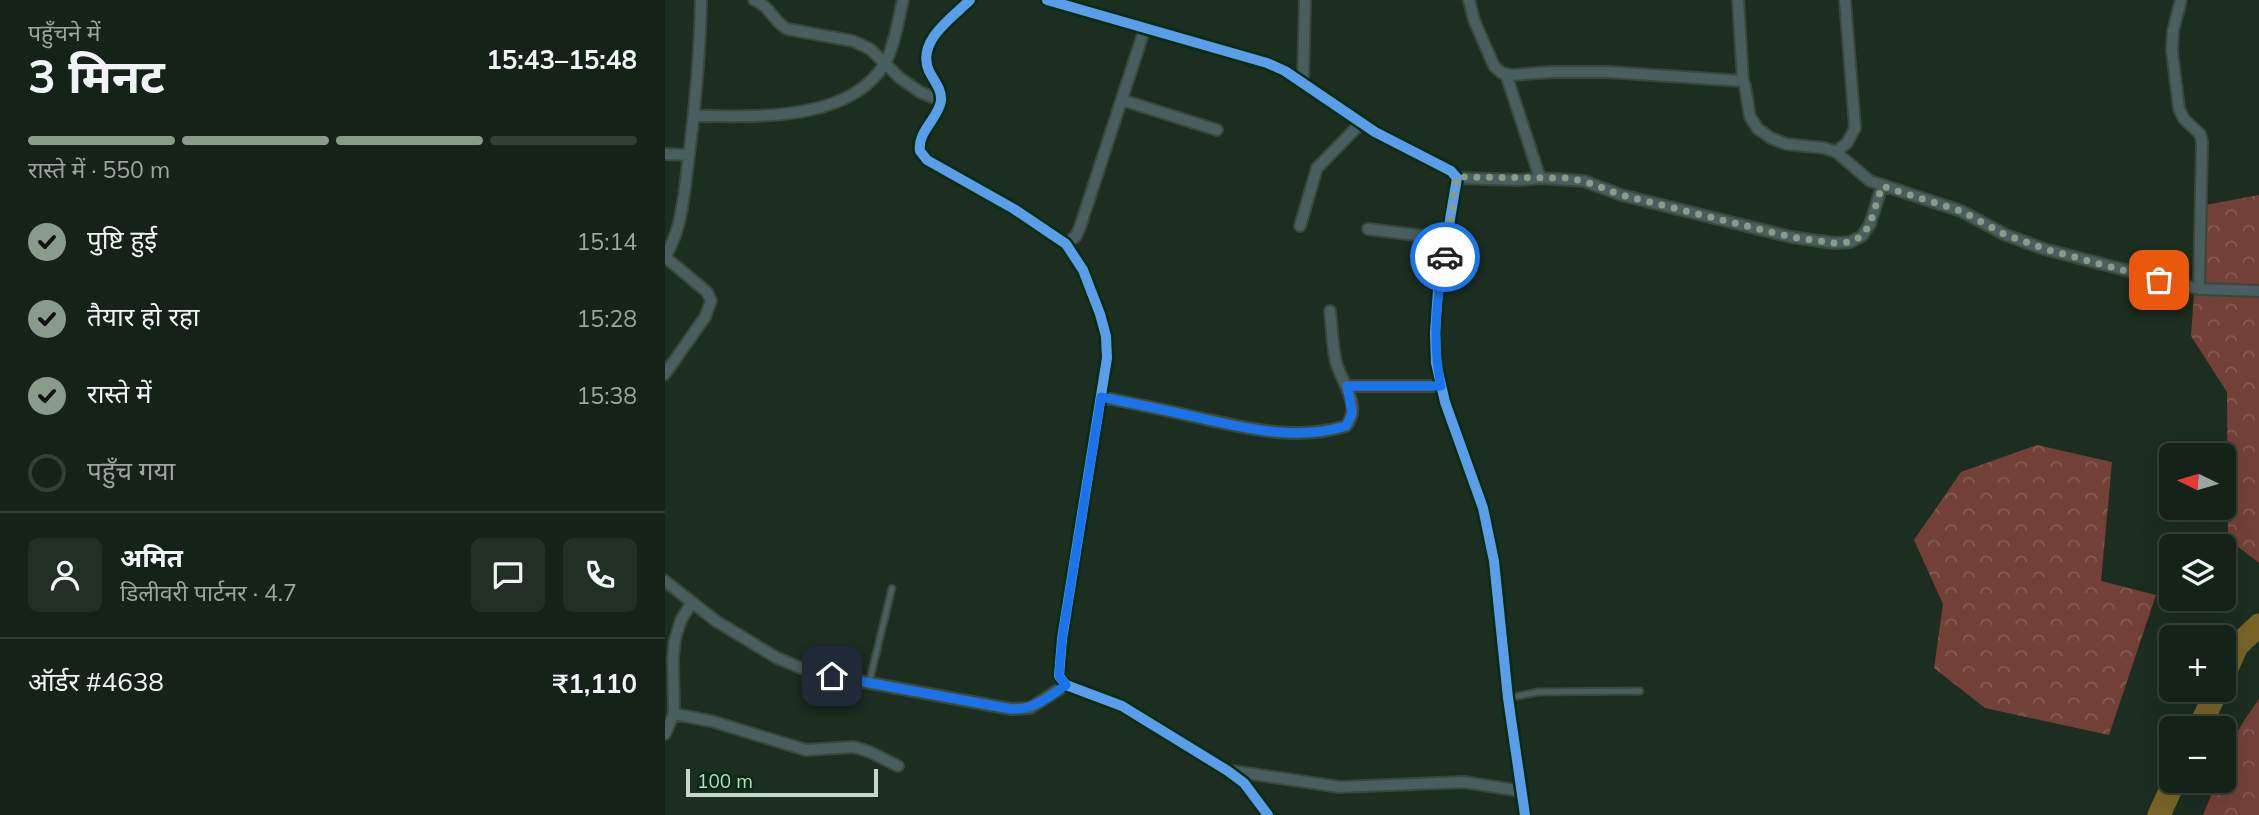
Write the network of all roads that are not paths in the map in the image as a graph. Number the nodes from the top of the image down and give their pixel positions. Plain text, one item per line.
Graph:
1 (701, 0) edge
2 (754, 0) edge
3 (903, 0) edge
4 (970, 0) edge
5 (1047, 0) edge
6 (1305, 0) edge
7 (1469, 0) edge
8 (1738, 0) edge
9 (1845, 0) edge
10 (2181, 0) edge
11 (1145, 28) junction
12 (885, 63) junction
13 (1506, 74) junction
14 (1742, 81) junction
15 (1303, 82) junction
16 (1122, 100) junction
17 (940, 101) junction
18 (694, 116) junction
19 (1361, 123) junction
20 (1217, 130) dead end
21 (1836, 152) junction
22 (665, 154) edge
23 (689, 155) junction
24 (1457, 177) junction
25 (1541, 178) junction
26 (1882, 186) junction
27 (1300, 226) dead end
28 (1368, 229) dead end
29 (1448, 239) junction
30 (1066, 244) junction
31 (665, 257) edge
32 (2199, 289) junction
33 (2259, 291) edge
34 (1330, 311) dead end
35 (665, 374) edge
36 (1347, 386) junction
37 (1441, 386) junction
38 (1101, 397) junction
39 (665, 581) edge
40 (892, 588) dead end
41 (692, 602) junction
42 (869, 683) junction
43 (1066, 685) junction
44 (1640, 691) dead end
45 (1508, 698) junction
46 (674, 714) junction
47 (665, 734) edge
48 (898, 766) dead end
49 (1228, 771) junction
50 (1521, 791) junction
51 (1268, 815) edge
52 (1525, 815) edge

1 - 18 street
2 - 12 street
3 - 12 street
4 - 17 street
5 - 11 street
6 - 15 street
7 - 13 street
8 - 14 street
9 - 21 street
10 - 32 street
11 - 15 street
11 - 16 street
12 - 17 street
12 - 18 street
13 - 14 street
13 - 25 street
14 - 21 street
15 - 19 street
16 - 20 street
16 - 30 street
17 - 30 street
18 - 23 street
19 - 24 street
19 - 27 street
21 - 26 street
22 - 23 street
23 - 31 street
24 - 25 street
24 - 29 street
25 - 26 street
26 - 32 street
28 - 29 street
29 - 37 street
30 - 38 street
31 - 35 street
32 - 33 street
34 - 36 street
36 - 37 street
36 - 38 street
37 - 45 street
38 - 43 street
39 - 41 street
40 - 42 lane
41 - 42 street
41 - 46 street
42 - 43 street
43 - 49 street
44 - 45 lane
45 - 50 street
46 - 47 street
46 - 48 street
49 - 50 street
49 - 51 street
50 - 52 street

